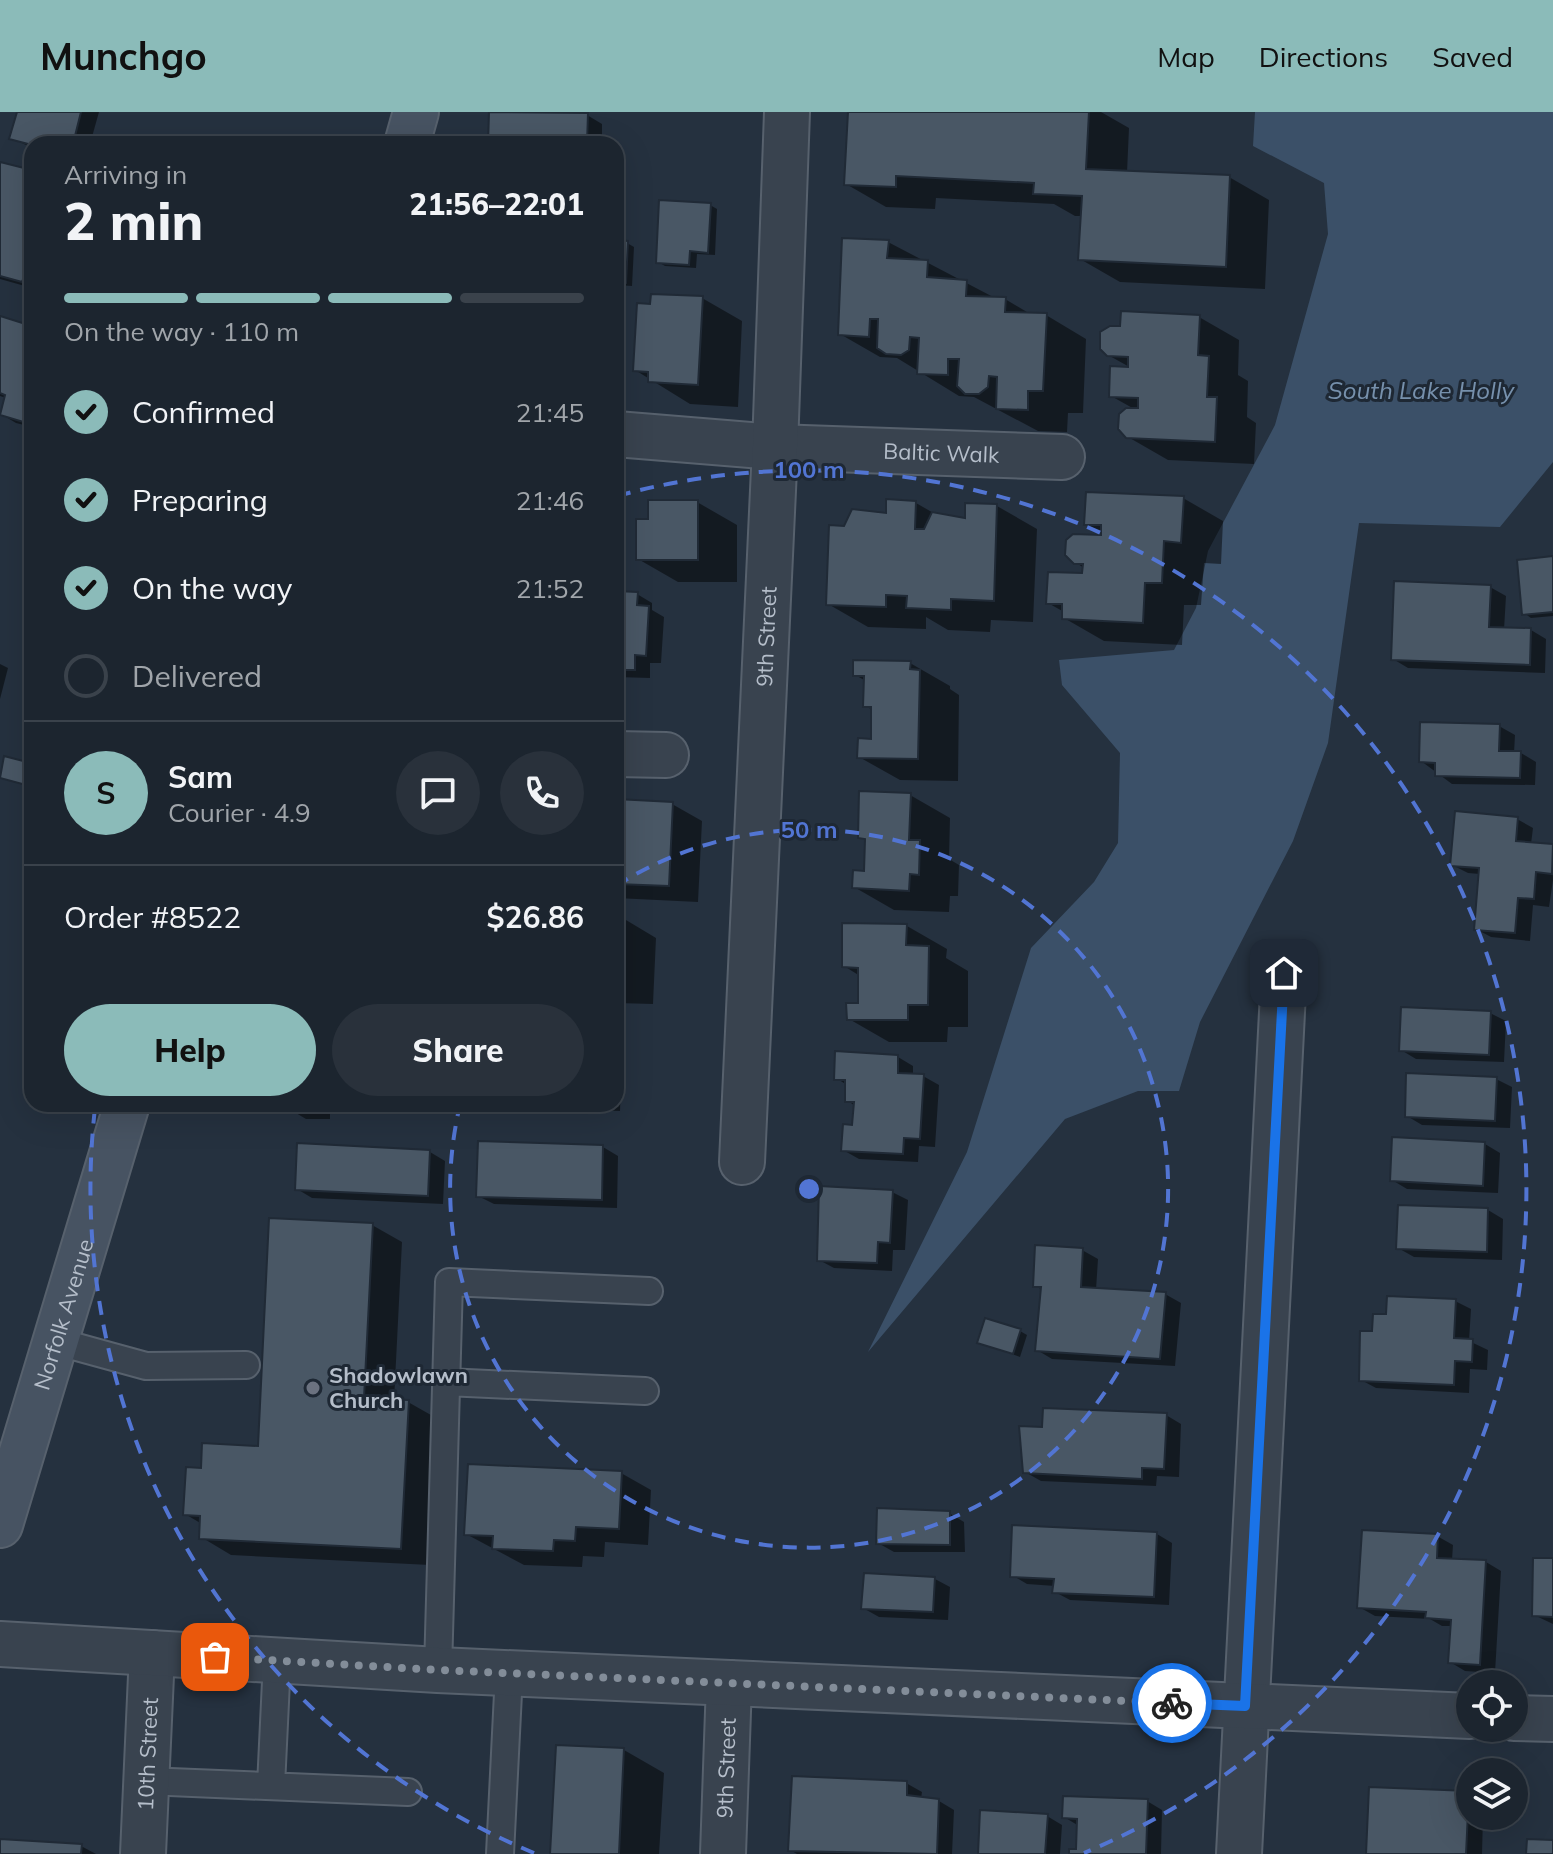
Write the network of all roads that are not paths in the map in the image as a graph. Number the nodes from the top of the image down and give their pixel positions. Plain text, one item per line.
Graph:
1 (416, 112) edge
2 (787, 112) edge
3 (409, 136) edge
4 (624, 435) edge
5 (775, 447) junction
6 (1062, 457) dead end
7 (624, 754) edge
8 (666, 755) dead end
9 (1284, 973) dead end
10 (125, 1112) edge
11 (742, 1162) dead end
12 (649, 1291) dead end
13 (55, 1341) junction
14 (246, 1365) dead end
15 (446, 1382) junction
16 (645, 1391) dead end
17 (0, 1525) edge
18 (0, 1644) edge
19 (152, 1653) junction
20 (277, 1660) junction
21 (438, 1670) junction
22 (509, 1673) junction
23 (729, 1683) junction
24 (1245, 1706) junction
25 (1456, 1715) edge
26 (1528, 1718) edge
27 (1553, 1719) edge
28 (146, 1781) junction
29 (271, 1786) junction
30 (408, 1792) dead end
31 (143, 1854) edge
32 (500, 1854) edge
33 (723, 1854) edge
34 (1239, 1854) edge

1 - 3 main road
2 - 5 street, 9th Street
4 - 5 street, Baltic Walk
5 - 6 street, Baltic Walk
5 - 11 street, 9th Street
7 - 8 street
9 - 24 street
10 - 13 main road, Norfolk Avenue
12 - 15 lane
13 - 14 lane
13 - 17 main road, Norfolk Avenue
15 - 16 lane
15 - 21 lane
18 - 19 street
19 - 20 street
19 - 28 street, 10th Street
20 - 21 street
20 - 29 lane
21 - 22 street
22 - 23 street
22 - 32 lane
23 - 24 street
23 - 33 street, 9th Street
24 - 25 street
24 - 34 street
26 - 27 street
28 - 29 lane
28 - 31 street, 10th Street
29 - 30 lane

